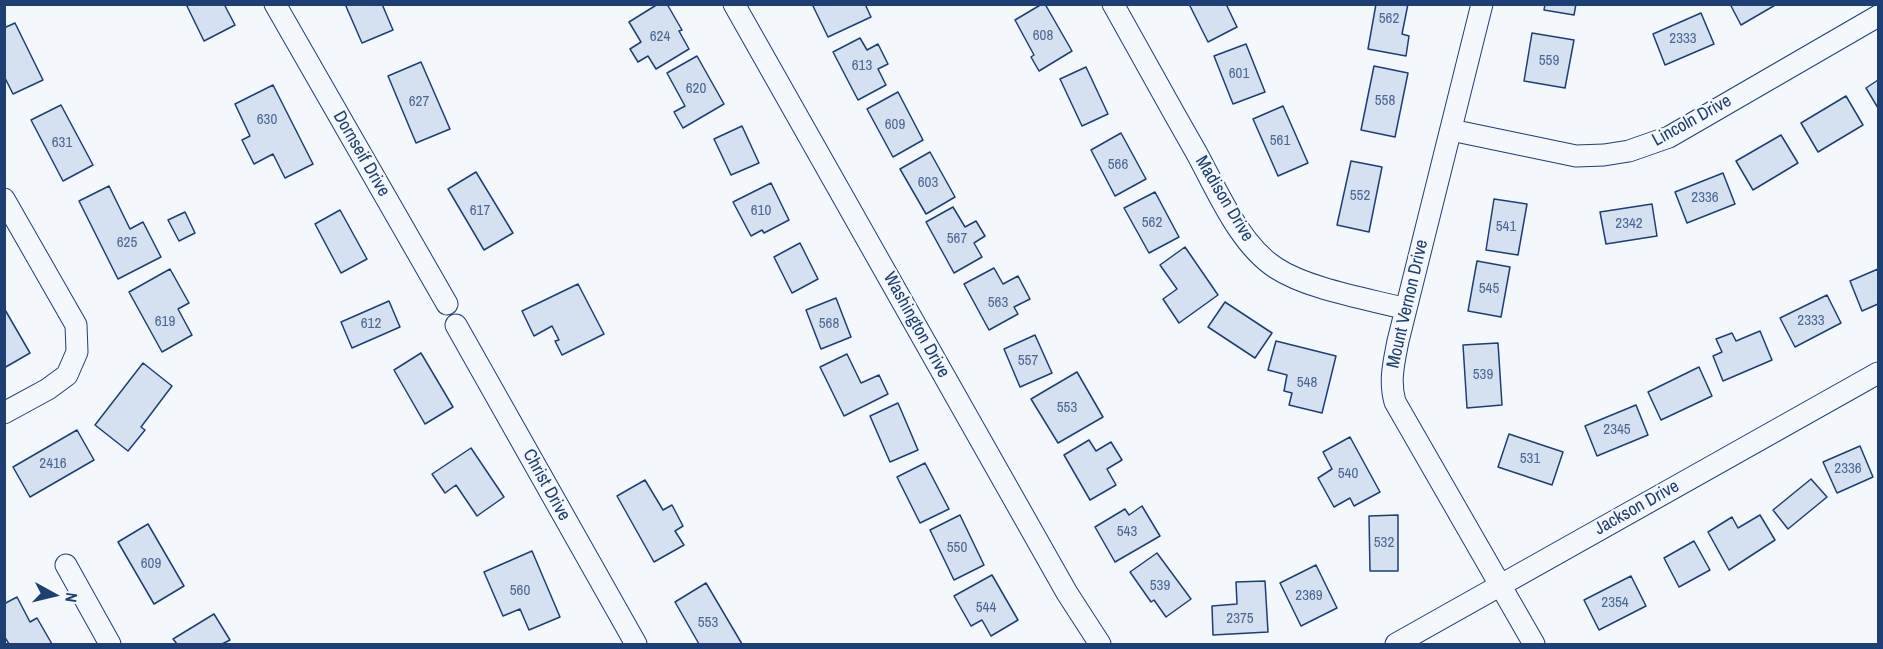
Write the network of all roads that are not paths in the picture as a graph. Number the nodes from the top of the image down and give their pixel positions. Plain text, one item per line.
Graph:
1 (274, 4) edge
2 (734, 4) edge
3 (1113, 4) edge
4 (1482, 4) edge
5 (1878, 16) edge
6 (1451, 130) junction
7 (4, 199) edge
8 (447, 304) dead end
9 (1406, 309) junction
10 (456, 325) dead end
11 (1878, 373) edge
12 (4, 413) edge
13 (66, 566) dead end
14 (1500, 585) junction
15 (110, 645) edge
16 (636, 645) edge
17 (1100, 645) edge
18 (1396, 645) edge
19 (1534, 645) edge

1 - 8 street, Dornseif Drive
2 - 17 street, Washington Drive
3 - 9 street, Madison Drive
4 - 6 street, Mount Vernon Drive
5 - 6 street, Lincoln Drive
6 - 9 street, Mount Vernon Drive
7 - 12 street
9 - 14 street, Mount Vernon Drive
10 - 16 street, Christ Drive
11 - 14 street, Jackson Drive
13 - 15 street
14 - 18 street, Jackson Drive
14 - 19 street, Mount Vernon Drive

